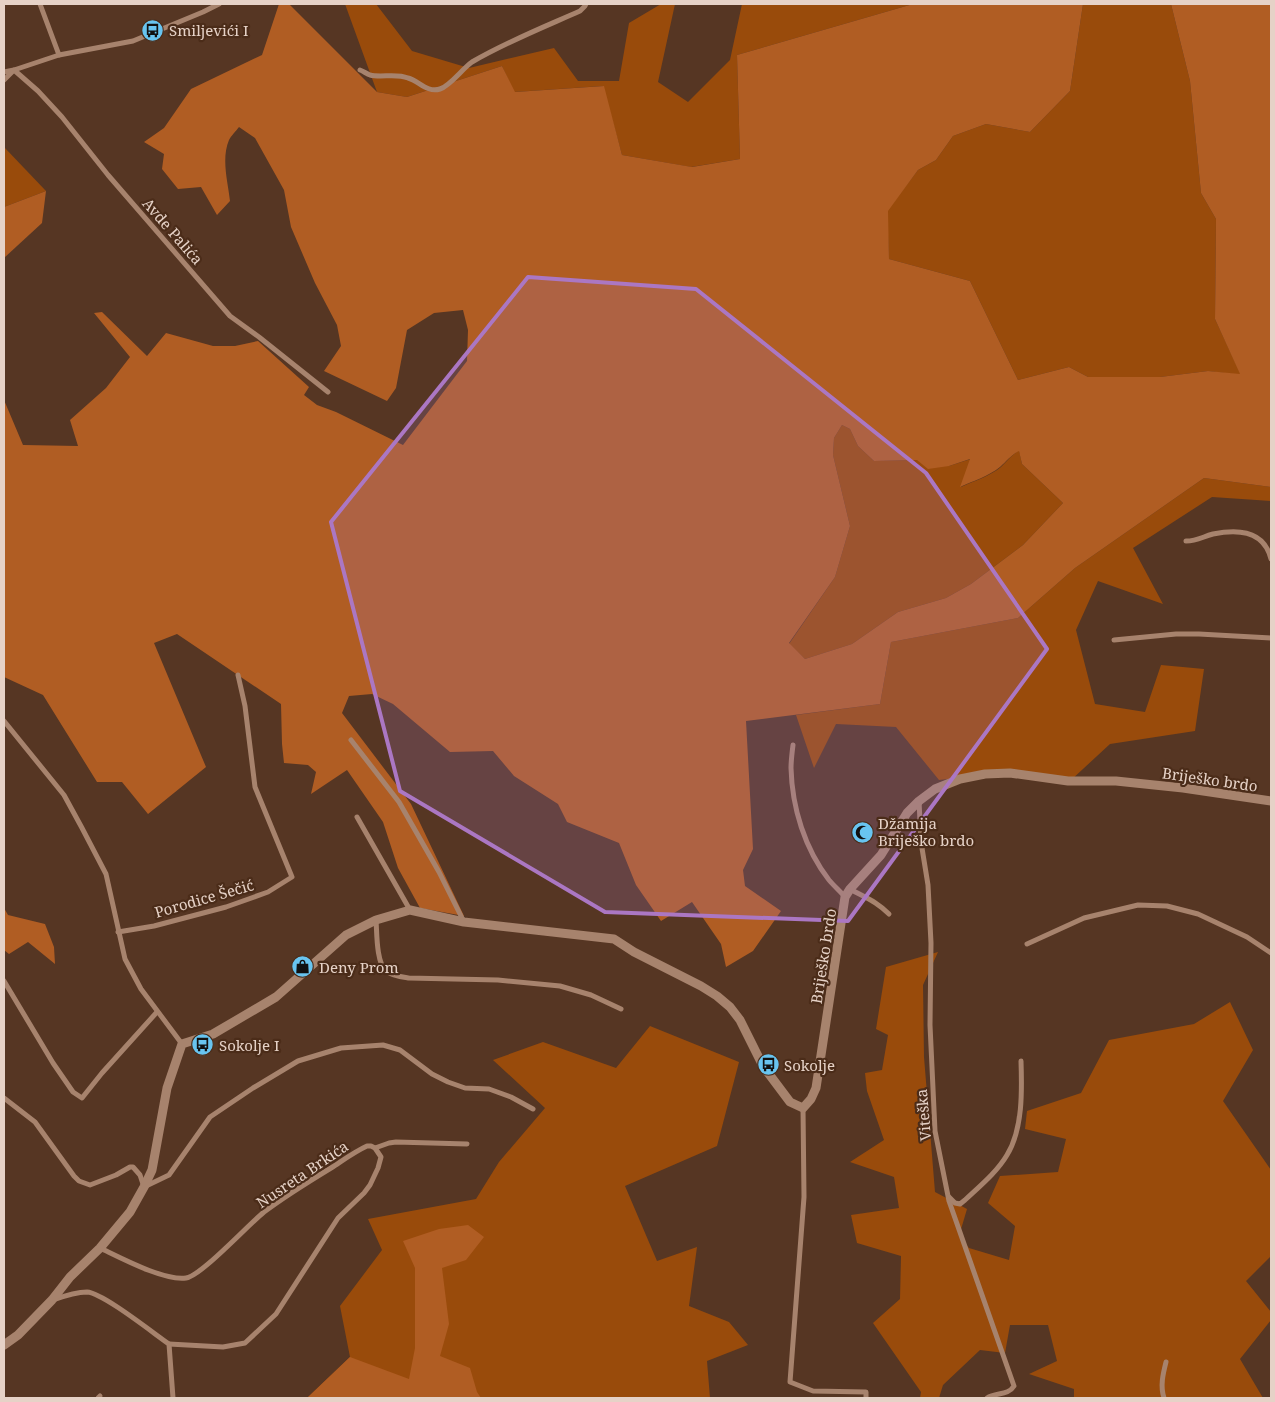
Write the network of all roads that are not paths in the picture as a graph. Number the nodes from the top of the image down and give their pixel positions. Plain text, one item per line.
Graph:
1 (40, 4) edge
2 (219, 4) edge
3 (586, 4) edge
4 (59, 54) junction
5 (14, 70) junction
6 (360, 70) dead end
7 (4, 72) edge
8 (4, 80) edge
9 (328, 392) dead end
10 (1186, 541) dead end
11 (1271, 559) edge
12 (1271, 638) edge
13 (1114, 640) dead end
14 (238, 676) dead end
15 (4, 721) edge
16 (351, 740) dead end
17 (793, 745) dead end
18 (919, 801) junction
19 (1271, 801) edge
20 (357, 817) dead end
21 (848, 893) junction
22 (410, 910) junction
23 (889, 914) dead end
24 (376, 920) junction
25 (464, 922) junction
26 (118, 932) junction
27 (1027, 944) dead end
28 (1271, 953) edge
29 (4, 981) edge
30 (620, 1008) dead end
31 (157, 1012) junction
32 (182, 1044) junction
33 (1021, 1061) dead end
34 (4, 1099) edge
35 (803, 1108) junction
36 (533, 1109) dead end
37 (467, 1144) dead end
38 (375, 1148) junction
39 (144, 1187) junction
40 (948, 1197) junction
41 (100, 1248) junction
42 (52, 1300) junction
43 (169, 1344) junction
44 (4, 1345) edge
45 (1166, 1362) dead end
46 (173, 1398) edge
47 (866, 1398) edge
48 (987, 1398) edge
49 (1164, 1398) edge

1 - 4 street
2 - 4 street
3 - 6 street
4 - 5 street
5 - 7 street
5 - 8 street
5 - 9 street, Avde Palića
10 - 11 street
12 - 13 street
14 - 26 street, Porodice Šečić
15 - 26 street
16 - 25 street
17 - 21 street
18 - 19 street, Briješko brdo
18 - 21 street, Briješko brdo
18 - 40 street, Viteška
20 - 22 street
21 - 23 street
21 - 35 street, Briješko brdo
22 - 24 street
22 - 25 street
24 - 30 street
24 - 32 street
25 - 35 street
26 - 31 street
27 - 28 street
29 - 31 street
31 - 32 street
32 - 39 street
33 - 40 street
34 - 39 street
35 - 47 street
36 - 39 street
37 - 38 street, Nusreta Brkića
38 - 41 street, Nusreta Brkića
38 - 43 street
39 - 41 street
40 - 48 street, Viteška
41 - 42 street
42 - 43 street
42 - 44 street
43 - 46 street
45 - 49 street

